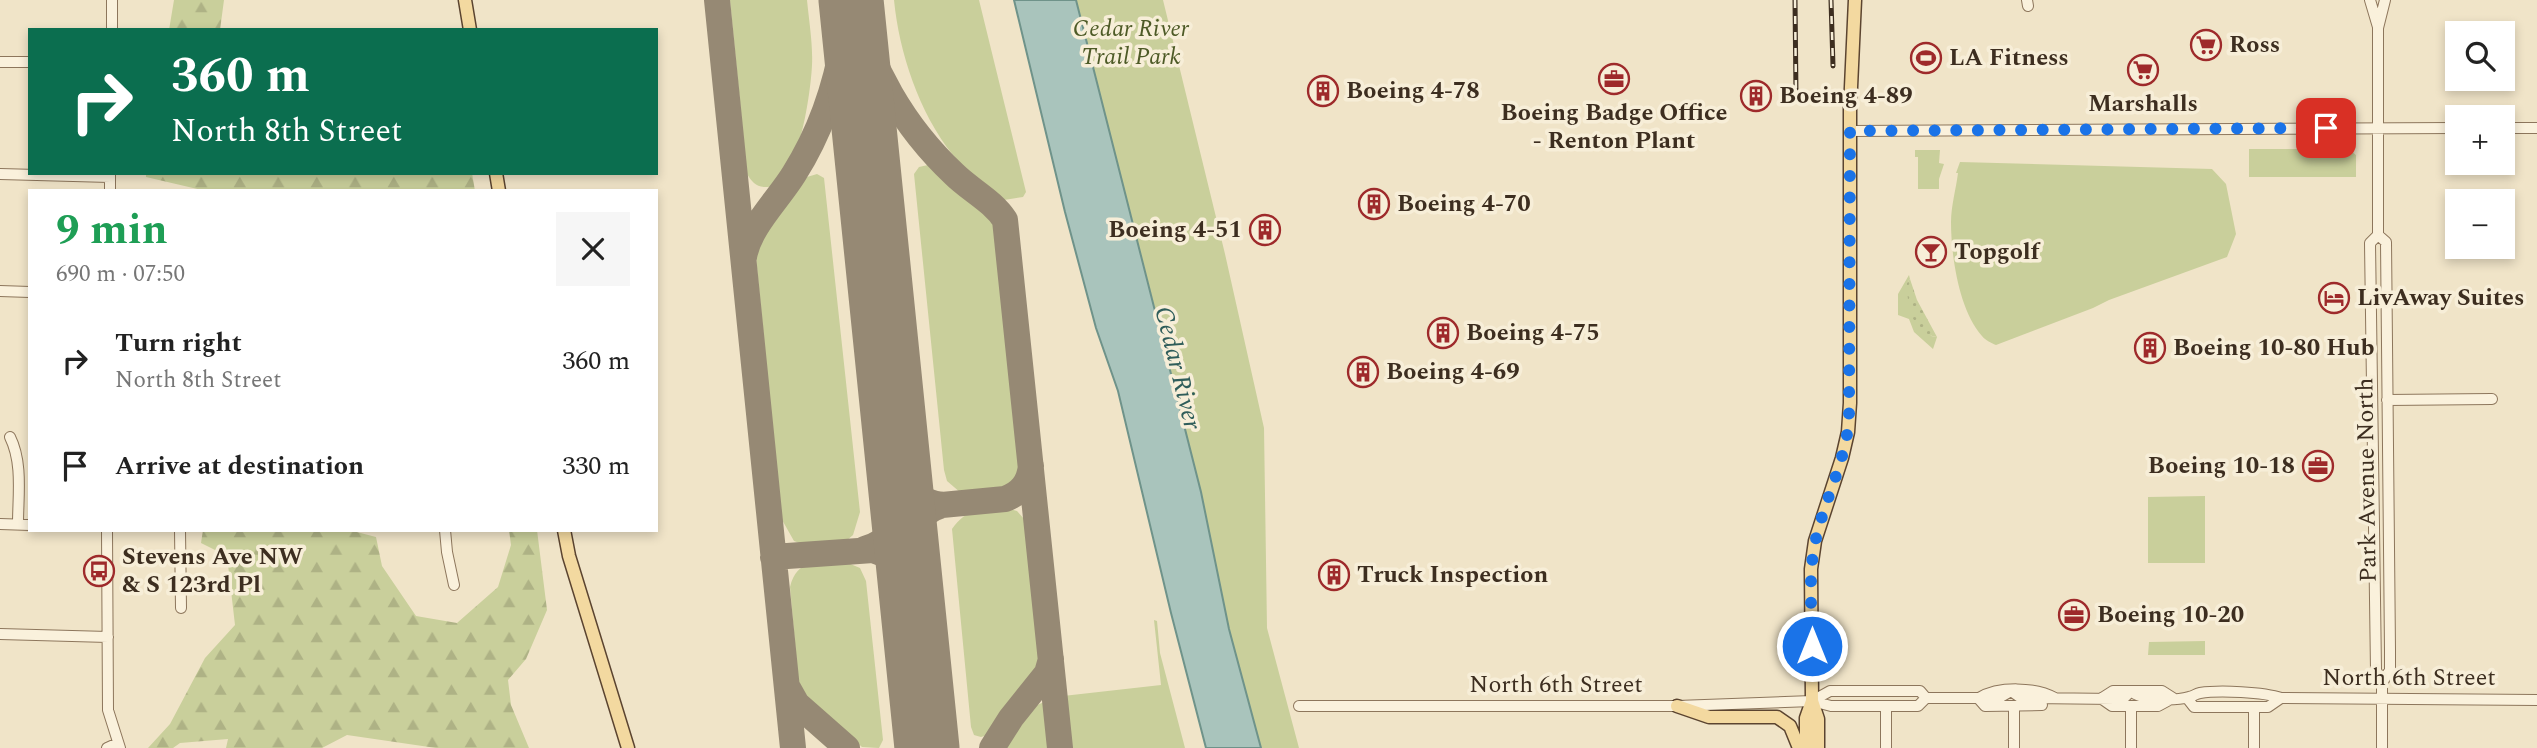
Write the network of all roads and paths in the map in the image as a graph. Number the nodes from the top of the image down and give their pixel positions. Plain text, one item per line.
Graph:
1 (112, 0) edge
2 (465, 0) edge
3 (1855, 0) edge
4 (2370, 0) edge
5 (2385, 0) edge
6 (112, 28) edge
7 (470, 28) edge
8 (2378, 28) junction
9 (0, 62) edge
10 (28, 62) edge
11 (2378, 128) junction
12 (2445, 128) edge
13 (2515, 128) edge
14 (2537, 128) edge
15 (1850, 131) junction
16 (0, 174) edge
17 (28, 174) edge
18 (2378, 235) junction
19 (0, 291) edge
20 (28, 292) edge
21 (2492, 399) dead end
22 (2387, 400) junction
23 (10, 437) dead end
24 (0, 524) edge
25 (18, 524) junction
26 (28, 525) edge
27 (107, 532) edge
28 (180, 532) edge
29 (445, 532) edge
30 (564, 532) edge
31 (454, 585) dead end
32 (180, 608) dead end
33 (0, 634) edge
34 (108, 637) junction
35 (2382, 683) junction
36 (1926, 698) junction
37 (1978, 698) junction
38 (2173, 698) junction
39 (2188, 698) junction
40 (2281, 698) junction
41 (2055, 699) junction
42 (2102, 699) junction
43 (2382, 699) junction
44 (2537, 700) edge
45 (1812, 701) junction
46 (1299, 706) dead end
47 (1677, 706) junction
48 (1886, 706) junction
49 (2014, 706) junction
50 (2131, 706) junction
51 (2254, 707) junction
52 (119, 746) edge
53 (107, 748) edge
54 (628, 748) edge
55 (1799, 748) edge
56 (1806, 748) edge
57 (1818, 748) edge
58 (1886, 748) edge
59 (2014, 748) edge
60 (2131, 748) edge
61 (2254, 748) edge
62 (2382, 748) edge

1 - 6 street
2 - 7 main road
3 - 15 main road
4 - 8 street, Park Avenue North
5 - 8 street, Park Avenue North
8 - 11 street, Park Avenue North
9 - 10 street
11 - 12 street
11 - 15 street
11 - 18 street, Park Avenue North
13 - 14 street
15 - 45 main road
16 - 17 street
18 - 22 street, Park Avenue North
18 - 35 street, Park Avenue North
19 - 20 street
21 - 22 street
22 - 35 street, Park Avenue North
23 - 25 street
24 - 25 street
25 - 26 street
27 - 34 street
28 - 32 street
29 - 31 street
30 - 54 main road
33 - 34 street
34 - 52 street
35 - 43 street, Park Avenue North
36 - 37 street, North 6th Street
36 - 45 street, North 6th Street
36 - 48 street, North 6th Street
37 - 41 street, North 6th Street
37 - 49 street, North 6th Street
38 - 39 street, North 6th Street
38 - 42 street, North 6th Street
38 - 50 street, North 6th Street
39 - 40 street, North 6th Street
39 - 51 street, North 6th Street
40 - 43 street, North 6th Street
40 - 51 street, North 6th Street
41 - 42 street, North 6th Street
41 - 49 street, North 6th Street
42 - 50 street, North 6th Street
43 - 44 street, North 6th Street
43 - 62 street, Park Avenue North
45 - 47 street, North 6th Street
45 - 48 street, North 6th Street
45 - 56 main road
45 - 57 main road
46 - 47 street, North 6th Street
47 - 55 main road
48 - 58 street
49 - 59 street
50 - 60 street
51 - 61 street
52 - 53 street

